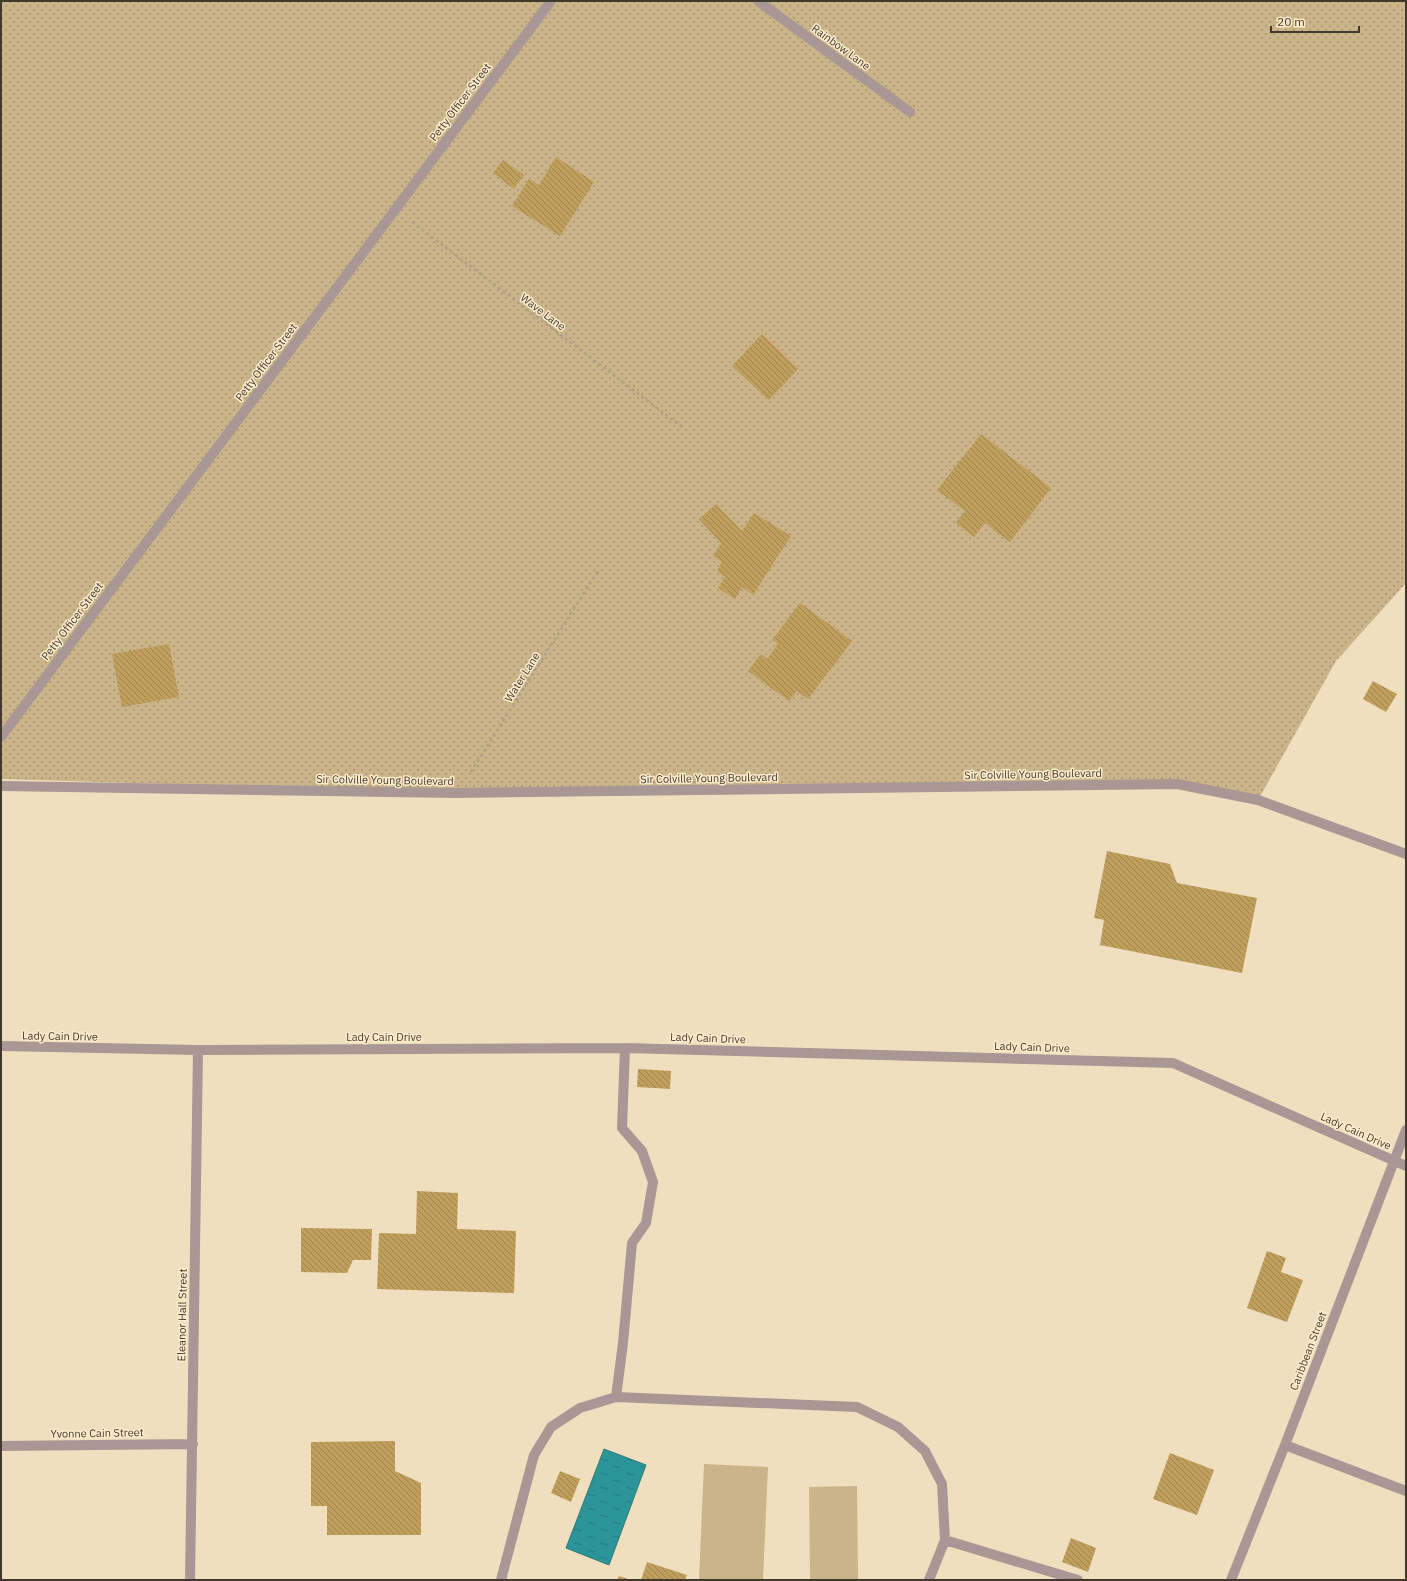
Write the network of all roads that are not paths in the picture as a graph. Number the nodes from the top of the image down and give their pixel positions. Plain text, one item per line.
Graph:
1 (551, 1) edge
2 (758, 1) edge
3 (910, 112) dead end
4 (1, 737) edge
5 (1, 786) edge
6 (1406, 854) edge
7 (1, 1046) edge
8 (625, 1048) junction
9 (198, 1050) junction
10 (1406, 1130) edge
11 (1394, 1161) junction
12 (1406, 1166) edge
13 (616, 1397) junction
14 (193, 1444) junction
15 (1285, 1445) junction
16 (1, 1446) edge
17 (1406, 1491) edge
18 (945, 1540) junction
19 (190, 1580) edge
20 (501, 1580) edge
21 (928, 1580) edge
22 (1078, 1580) edge
23 (1231, 1580) edge

1 - 4 street, Petty Officer Street
2 - 3 street, Rainbow Lane
5 - 6 street, Sir Colville Young Boulevard
7 - 9 street, Lady Cain Drive
8 - 9 street, Lady Cain Drive
8 - 11 street, Lady Cain Drive
8 - 13 street
9 - 14 street, Eleanor Hall Street
10 - 11 street, Caribbean Street
11 - 12 street, Lady Cain Drive
11 - 15 street, Caribbean Street
13 - 18 street
13 - 20 street
14 - 16 street, Yvonne Cain Street
14 - 19 street, Eleanor Hall Street
15 - 17 street
15 - 23 street, Caribbean Street
18 - 21 street
18 - 22 street

